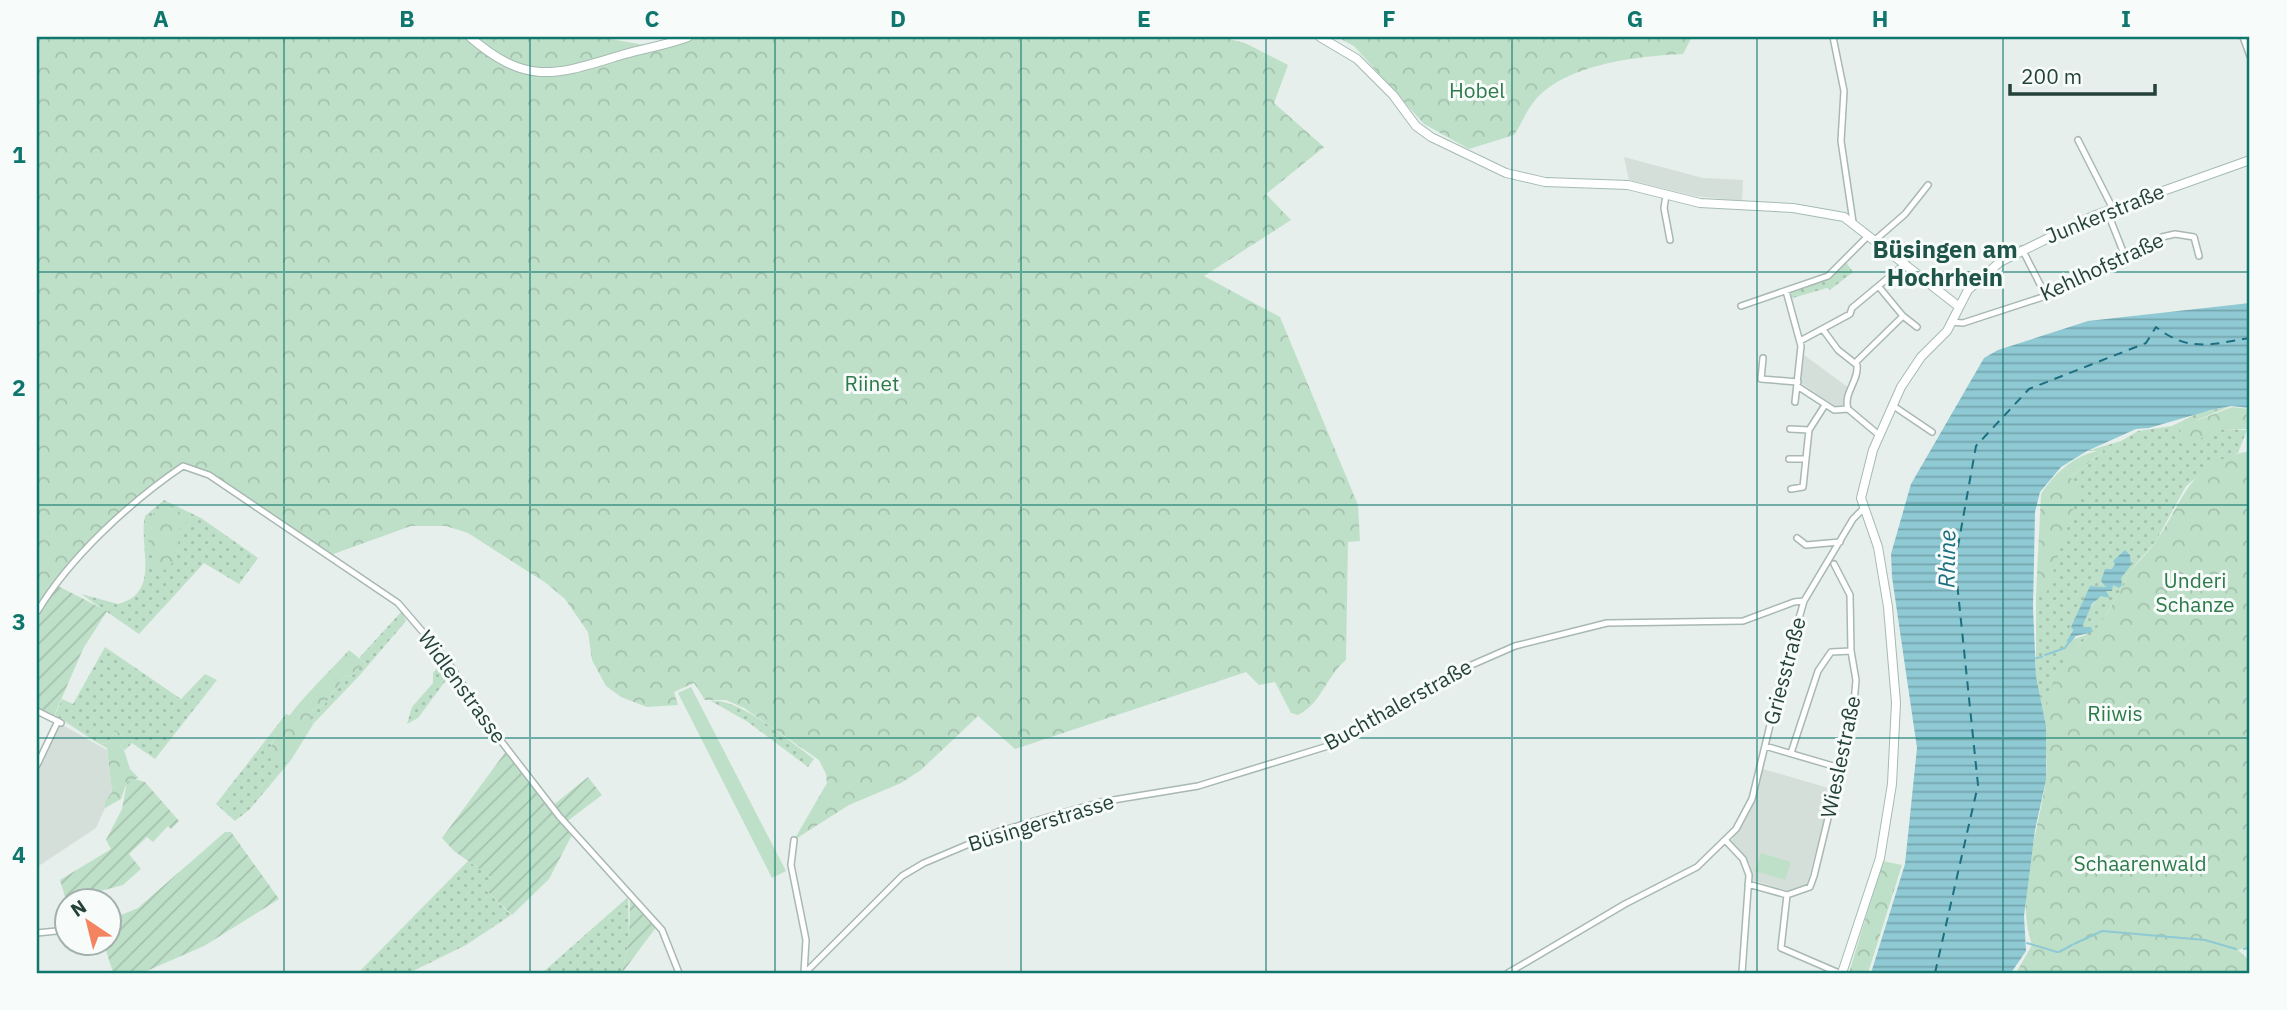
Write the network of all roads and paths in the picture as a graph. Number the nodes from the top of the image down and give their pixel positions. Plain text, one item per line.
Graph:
1 (470, 37) edge
2 (688, 37) edge
3 (1320, 37) edge
4 (1833, 37) edge
5 (2243, 37) edge
6 (2250, 56) edge
7 (2078, 140) dead end
8 (2250, 160) edge
9 (1928, 185) dead end
10 (1666, 195) junction
11 (2110, 210) junction
12 (1853, 222) junction
13 (1871, 239) junction
14 (1670, 240) dead end
15 (2022, 248) junction
16 (2199, 256) dead end
17 (2126, 258) junction
18 (1906, 263) junction
19 (1879, 287) junction
20 (1786, 291) junction
21 (2046, 296) junction
22 (1741, 306) dead end
23 (1958, 306) junction
24 (1903, 316) junction
25 (1951, 322) junction
26 (1917, 327) dead end
27 (1824, 331) junction
28 (1800, 341) junction
29 (1763, 358) dead end
30 (1855, 363) junction
31 (1798, 384) junction
32 (1795, 402) dead end
33 (1825, 405) junction
34 (1892, 405) junction
35 (1848, 409) junction
36 (1790, 429) dead end
37 (1809, 430) junction
38 (1933, 432) dead end
39 (1879, 435) junction
40 (1789, 459) dead end
41 (1806, 459) junction
42 (1791, 489) dead end
43 (1863, 509) junction
44 (1797, 538) dead end
45 (1840, 542) junction
46 (1834, 564) dead end
47 (1804, 601) junction
48 (37, 612) edge
49 (1851, 651) junction
50 (37, 712) edge
51 (1765, 746) junction
52 (1791, 753) junction
53 (37, 765) edge
54 (1840, 768) junction
55 (1198, 786) joint
56 (794, 840) dead end
57 (1726, 841) junction
58 (1748, 884) junction
59 (1787, 895) junction
60 (679, 973) edge
61 (804, 973) edge
62 (1508, 973) edge
63 (1742, 973) edge
64 (1840, 973) edge

1 - 2 main road
3 - 10 main road
4 - 12 street
5 - 6 street
7 - 11 street
8 - 11 main road, Junkerstraße
9 - 13 street
10 - 12 main road
10 - 14 street
11 - 15 main road, Junkerstraße
11 - 17 street
12 - 13 main road
13 - 18 main road
13 - 20 street
15 - 21 street
15 - 23 main road, Junkerstraße
16 - 17 street, Kehlhofstraße
17 - 21 street, Kehlhofstraße
18 - 19 street
18 - 23 main road
19 - 24 street
19 - 27 street
20 - 22 street
20 - 28 street
21 - 25 street, Kehlhofstraße
23 - 25 main road, Junkerstraße
24 - 26 street
24 - 30 street
25 - 34 main road, Junkerstraße
27 - 28 street
27 - 30 street
28 - 31 street
29 - 31 street
30 - 35 street
31 - 32 street
31 - 33 street
33 - 35 street
33 - 37 street
34 - 38 street
34 - 39 main road, Junkerstraße
35 - 39 street
36 - 37 street
37 - 41 street
39 - 43 main road, Junkerstraße
40 - 41 street
41 - 42 street
43 - 45 street, Griesstraße
43 - 64 main road
44 - 45 street
45 - 47 street, Griesstraße
46 - 49 street, Wieslestraße
47 - 51 street, Griesstraße
47 - 55 street, Buchthalerstraße
48 - 60 street, Widlenstrasse
49 - 52 street
49 - 54 street, Wieslestraße
50 - 53 street
51 - 52 street
51 - 57 street, Griesstraße
52 - 54 street
54 - 59 street, Wieslestraße
55 - 61 street, Büsingerstrasse
56 - 61 street
57 - 58 street
57 - 62 street, Griesstraße
58 - 59 street
58 - 63 street
59 - 64 street

